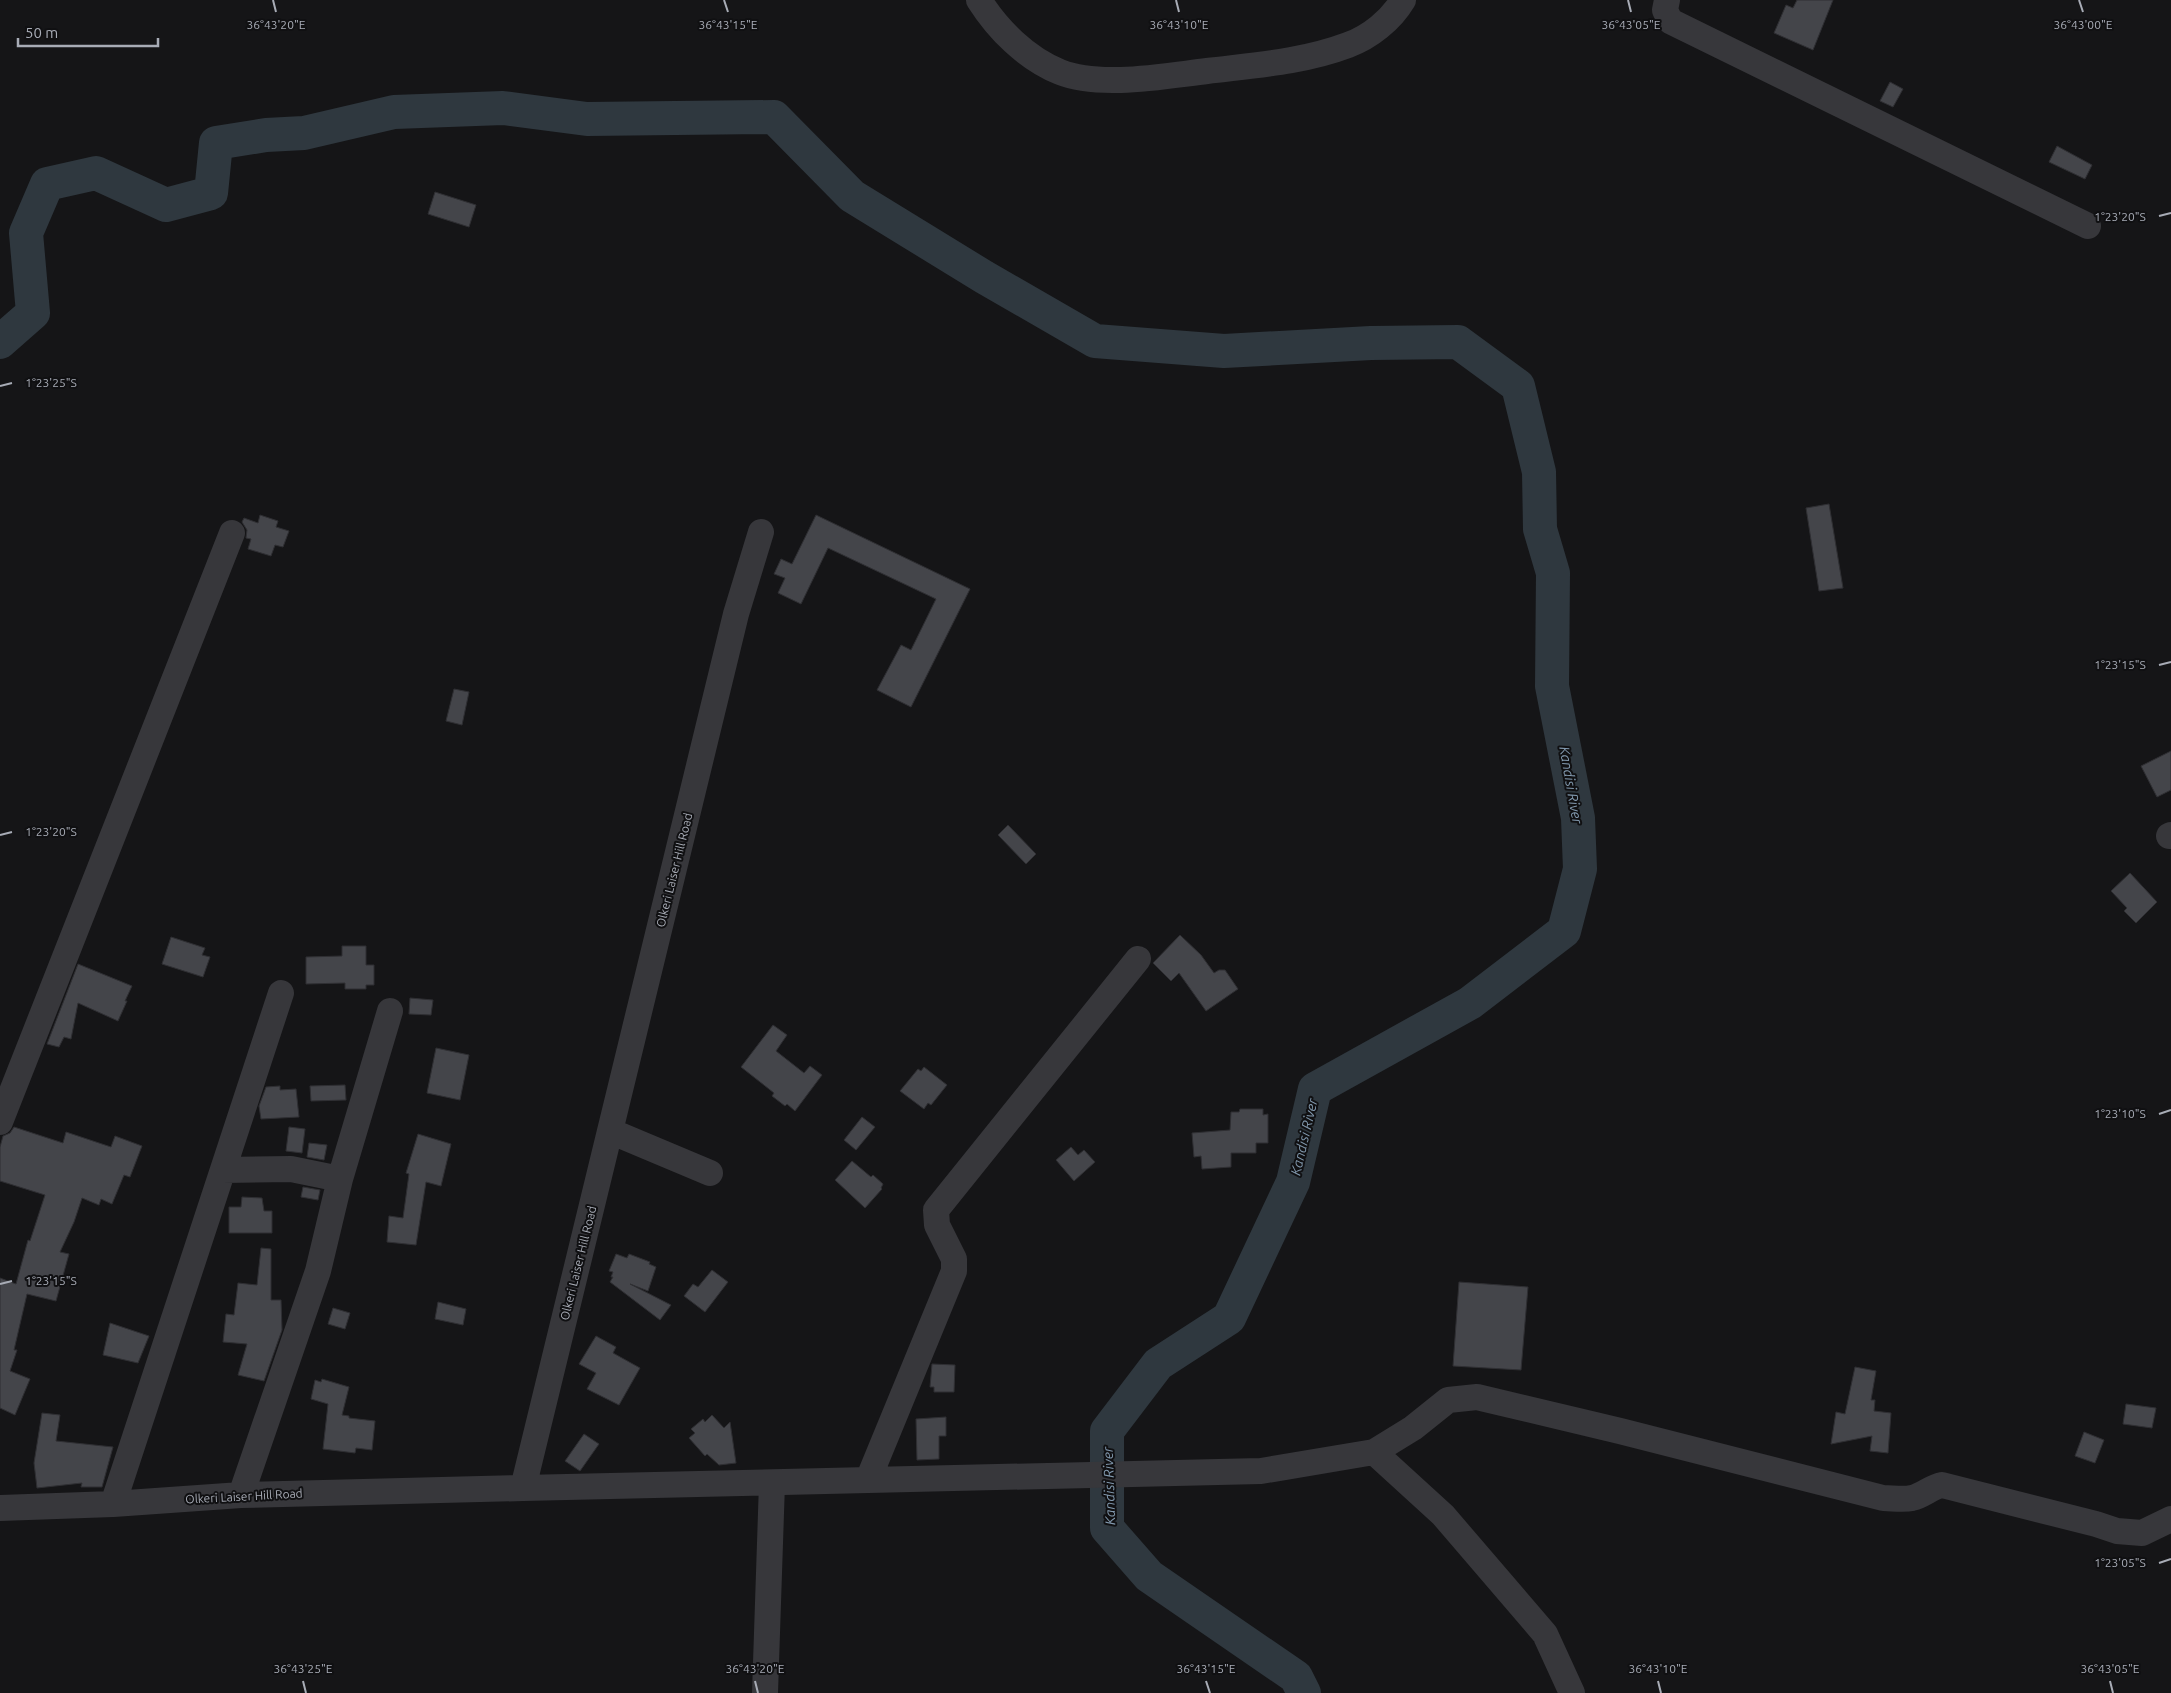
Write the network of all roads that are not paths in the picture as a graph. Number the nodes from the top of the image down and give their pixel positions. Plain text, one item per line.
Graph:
1 (979, 0) edge
2 (1403, 0) edge
3 (1667, 0) edge
4 (2088, 226) dead end
5 (761, 532) dead end
6 (232, 533) dead end
7 (1138, 959) dead end
8 (281, 993) dead end
9 (390, 1011) dead end
10 (0, 1122) edge
11 (610, 1131) junction
12 (223, 1170) junction
13 (710, 1173) dead end
14 (340, 1179) junction
15 (1374, 1452) junction
16 (868, 1480) junction
17 (772, 1483) junction
18 (523, 1488) junction
19 (241, 1495) junction
20 (114, 1504) junction
21 (0, 1508) edge
22 (2171, 1519) edge
23 (765, 1693) edge
24 (1572, 1693) edge

1 - 2 street
3 - 4 street
5 - 11 street, Olkeri Laiser Hill Road
6 - 10 street
7 - 16 street
8 - 12 street
9 - 14 street
11 - 13 street
11 - 18 street, Olkeri Laiser Hill Road
12 - 14 street
12 - 20 street
14 - 19 street
15 - 16 street
15 - 22 street
15 - 24 street
16 - 17 street
17 - 18 street
17 - 23 street
18 - 19 street, Olkeri Laiser Hill Road
19 - 20 street, Olkeri Laiser Hill Road
20 - 21 street, Olkeri Laiser Hill Road

